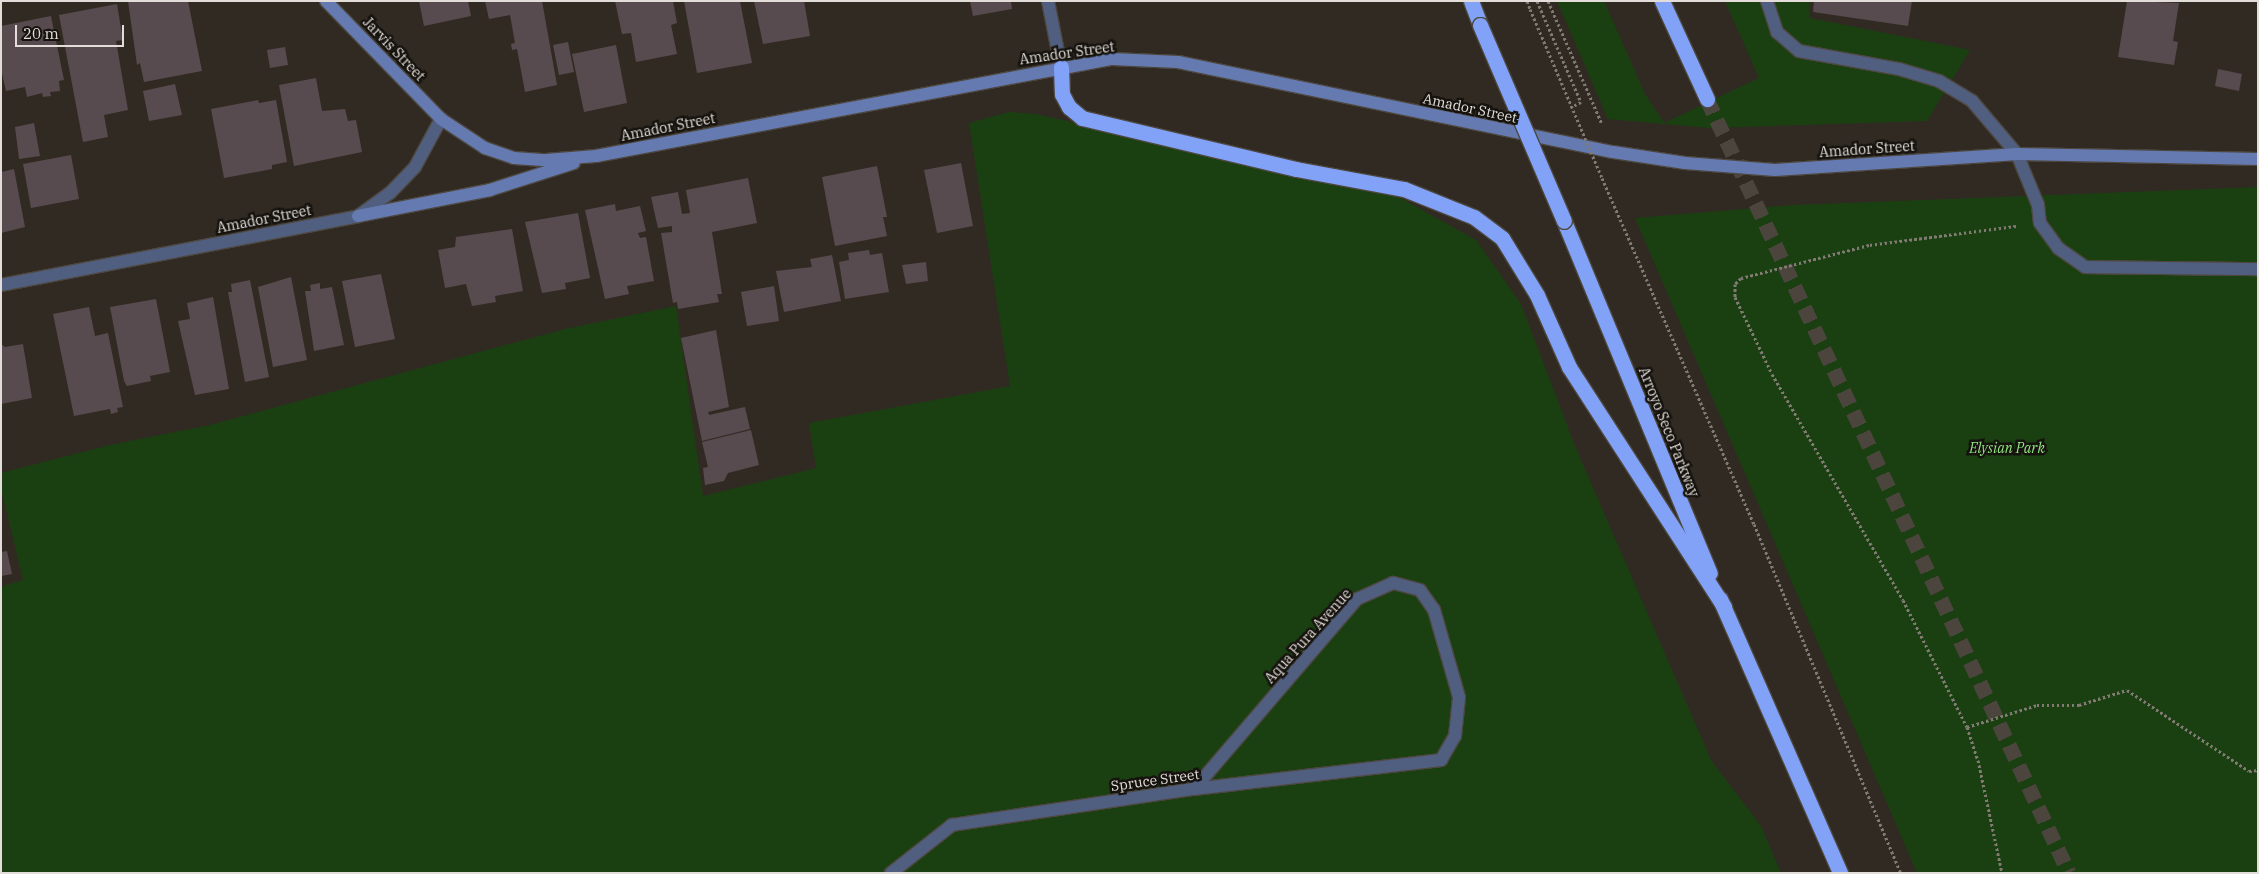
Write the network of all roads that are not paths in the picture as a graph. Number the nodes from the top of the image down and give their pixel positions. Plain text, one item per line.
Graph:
1 (326, 1) edge
2 (1048, 1) edge
3 (1471, 1) edge
4 (1662, 1) edge
5 (1767, 1) edge
6 (1061, 67) junction
7 (1707, 98) tunnel mouth
8 (441, 119) junction
9 (2017, 154) junction
10 (596, 156) junction
11 (2258, 159) edge
12 (358, 216) junction
13 (2258, 269) edge
14 (1, 285) edge
15 (1724, 607) junction
16 (1441, 760) joint
17 (1194, 789) junction
18 (891, 873) edge
19 (1840, 873) edge

1 - 8 main road, Jarvis Street
2 - 6 street
3 - 15 highway, Arroyo Seco Parkway, bridge
4 - 7 highway
5 - 9 street
6 - 9 main road, Amador Street
6 - 10 main road, Amador Street
6 - 15 highway
8 - 10 main road, Amador Street
8 - 12 street, Amador Street
9 - 11 main road, Amador Street
9 - 13 street
10 - 12 main road
12 - 14 street, Amador Street
15 - 19 highway, Arroyo Seco Parkway
16 - 17 street, Spruce Street
16 - 17 street, Aqua Pura Avenue
17 - 18 street, Spruce Street

